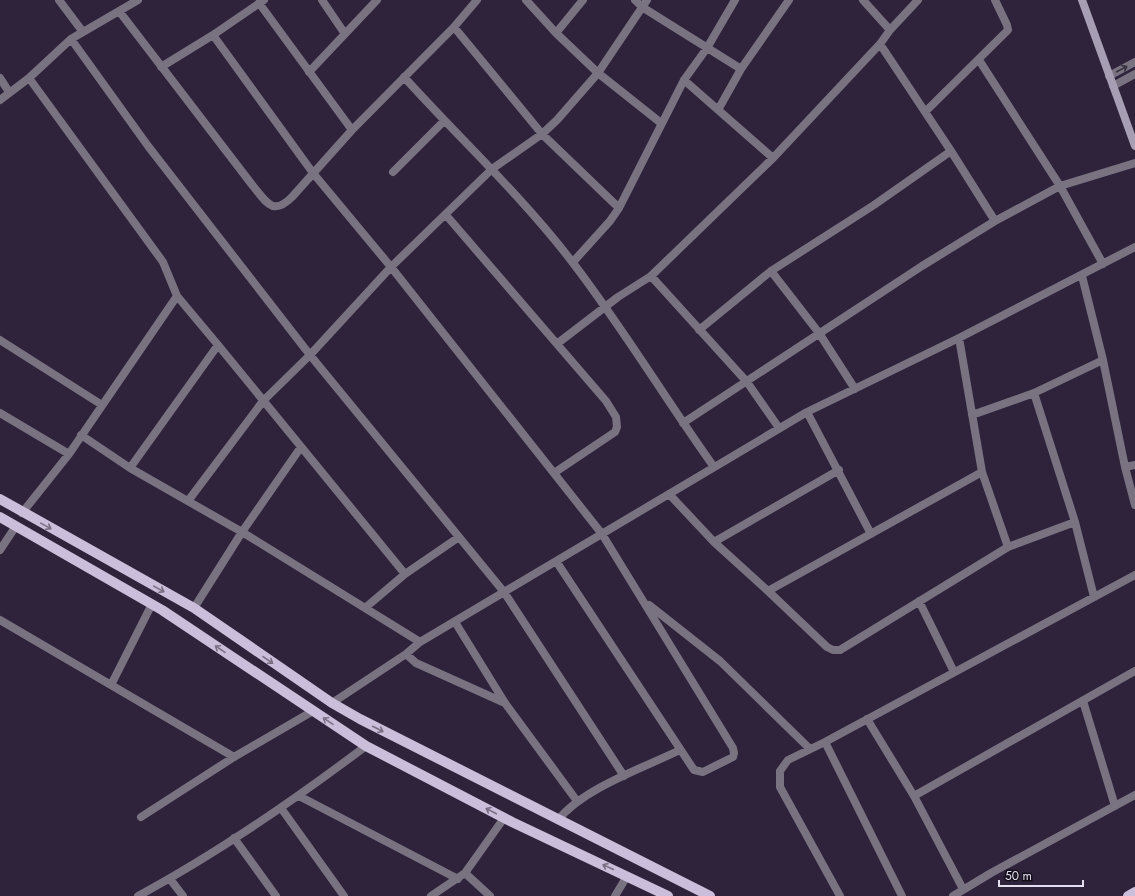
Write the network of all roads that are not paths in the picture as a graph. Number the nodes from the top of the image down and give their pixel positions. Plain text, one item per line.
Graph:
1 (59, 0) edge
2 (138, 0) edge
3 (322, 0) edge
4 (377, 0) edge
5 (477, 0) edge
6 (526, 0) edge
7 (583, 0) edge
8 (635, 0) edge
9 (735, 0) edge
10 (789, 0) edge
11 (863, 0) edge
12 (918, 0) edge
13 (995, 0) edge
14 (1082, 0) edge
15 (262, 2) edge
16 (645, 3) edge
17 (119, 11) junction
18 (454, 27) junction
19 (890, 30) junction
20 (83, 32) junction
21 (556, 33) junction
22 (345, 34) junction
23 (213, 35) junction
24 (71, 39) junction
25 (880, 44) junction
26 (707, 48) junction
27 (979, 60) junction
28 (1135, 62) edge
29 (161, 67) junction
30 (741, 69) junction
31 (309, 72) junction
32 (598, 73) junction
33 (1135, 74) edge
34 (1109, 76) junction
35 (404, 77) junction
36 (0, 78) edge
37 (29, 78) junction
38 (684, 80) junction
39 (1113, 86) junction
40 (9, 92) junction
41 (0, 100) edge
42 (718, 110) junction
43 (925, 112) junction
44 (444, 121) junction
45 (661, 123) junction
46 (352, 130) junction
47 (542, 134) junction
48 (1135, 146) edge
49 (951, 151) junction
50 (773, 158) junction
51 (1135, 163) edge
52 (492, 169) junction
53 (393, 172) dead end
54 (313, 173) junction
55 (1060, 186) junction
56 (619, 208) junction
57 (446, 215) junction
58 (995, 221) junction
59 (1135, 247) edge
60 (573, 262) junction
61 (1103, 264) junction
62 (391, 268) junction
63 (771, 271) junction
64 (651, 276) junction
65 (1082, 276) junction
66 (177, 296) junction
67 (605, 308) junction
68 (699, 330) junction
69 (819, 333) junction
70 (959, 338) junction
71 (0, 340) edge
72 (558, 343) junction
73 (218, 345) junction
74 (310, 356) junction
75 (1103, 360) junction
76 (747, 382) junction
77 (855, 389) junction
78 (1034, 393) junction
79 (263, 401) junction
80 (102, 405) junction
81 (0, 412) edge
82 (807, 412) junction
83 (972, 415) junction
84 (683, 423) junction
85 (779, 428) junction
86 (81, 435) junction
87 (301, 447) junction
88 (68, 454) junction
89 (1135, 465) edge
90 (714, 467) junction
91 (1124, 467) junction
92 (130, 468) junction
93 (839, 470) junction
94 (982, 472) junction
95 (554, 473) junction
96 (669, 494) junction
97 (0, 499) edge
98 (188, 501) junction
99 (1135, 505) edge
100 (22, 513) junction
101 (0, 517) edge
102 (1075, 522) junction
103 (16, 526) junction
104 (242, 532) junction
105 (602, 534) junction
106 (871, 534) junction
107 (459, 537) junction
108 (714, 542) junction
109 (1008, 547) junction
110 (0, 550) edge
111 (556, 561) junction
112 (405, 574) junction
113 (1135, 575) edge
114 (768, 591) junction
115 (504, 592) junction
116 (1094, 597) junction
117 (644, 601) junction
118 (919, 601) junction
119 (152, 604) junction
120 (194, 608) junction
121 (365, 608) junction
122 (0, 620) edge
123 (455, 622) junction
124 (420, 642) junction
125 (406, 654) junction
126 (1135, 671) edge
127 (954, 672) junction
128 (111, 685) junction
129 (1083, 701) junction
130 (332, 703) junction
131 (505, 703) junction
132 (313, 711) junction
133 (867, 719) junction
134 (825, 742) junction
135 (366, 746) junction
136 (810, 749) junction
137 (680, 750) junction
138 (234, 757) junction
139 (624, 776) junction
140 (1135, 795) edge
141 (299, 796) junction
142 (914, 796) junction
143 (577, 802) junction
144 (1115, 806) junction
145 (281, 808) junction
146 (141, 817) dead end
147 (504, 818) junction
148 (558, 820) junction
149 (234, 838) junction
150 (466, 873) junction
151 (627, 876) junction
152 (170, 879) junction
153 (458, 879) junction
154 (963, 889) junction
155 (1135, 892) edge
156 (138, 896) edge
157 (183, 896) edge
158 (276, 896) edge
159 (344, 896) edge
160 (431, 896) edge
161 (490, 896) edge
162 (615, 896) edge
163 (668, 896) edge
164 (710, 896) edge
165 (840, 896) edge
166 (902, 896) edge
167 (953, 896) edge
168 (1128, 896) edge

1 - 20 street
2 - 17 street
3 - 22 street
4 - 22 street
5 - 18 street
6 - 21 street
7 - 21 street
8 - 16 street
9 - 26 street
10 - 30 street
11 - 19 street
12 - 19 street
13 - 27 street
14 - 34 street
15 - 23 street
15 - 31 street
16 - 26 street
16 - 32 street
17 - 20 street
17 - 29 street
18 - 35 street
18 - 47 street
19 - 25 street
20 - 24 street
21 - 32 street
22 - 31 street
23 - 29 street
23 - 54 street
24 - 37 street
24 - 74 street
25 - 43 street
25 - 50 street
26 - 30 street
26 - 38 street
27 - 43 street
27 - 55 street
34 -> 28 street
29 - 54 street
30 - 42 street
31 - 46 street
32 - 45 street
32 - 47 street
33 - 39 street
34 - 39 street
35 - 44 street
35 - 46 street
36 - 40 street
37 - 40 street
37 - 66 street
38 - 42 street
38 - 45 street
39 - 48 street
40 - 41 street
42 - 50 street
43 - 49 street
44 - 52 street
44 - 53 street
45 - 56 street
46 - 54 street
47 - 52 street
47 - 56 street
49 - 58 street
49 - 63 street
50 - 64 street
51 - 55 street
52 - 57 street
52 - 60 street
54 - 62 street
55 - 58 street
55 - 61 street
56 - 60 street
57 - 62 street
57 - 72 street
58 - 69 street
59 - 61 street
60 - 67 street
61 - 65 street
62 - 74 street
62 - 95 street
63 - 68 street
63 - 69 street
64 - 67 street
64 - 68 street
65 - 70 street
65 - 75 street
66 - 73 street
66 - 80 street
67 - 72 street
67 - 84 street
68 - 76 street
69 - 76 street
69 - 77 street
70 - 77 street
70 - 83 street
71 - 80 street
72 - 95 street
73 - 79 street
73 - 92 street
74 - 79 street
74 - 107 street
75 - 78 street
75 - 91 street
76 - 84 street
76 - 85 street
77 - 82 street
78 - 83 street
78 - 102 street
79 - 87 street
79 - 98 street
80 - 86 street
81 - 88 street
82 - 85 street
82 - 93 street
83 - 94 street
84 - 90 street
85 - 90 street
86 - 88 street
86 - 92 street
87 - 104 street
87 - 112 street
88 - 100 street
89 - 91 street
90 - 96 street
91 - 99 street
92 - 98 street
93 - 106 street
93 - 108 street
94 - 106 street
94 - 109 street
95 - 105 street
96 - 105 street
96 - 108 street
97 - 100 main road
98 - 104 street
100 -> 120 main road
101 - 103 main road
102 - 109 street
102 - 116 street
103 - 110 street
103 - 119 main road
104 - 120 street
104 - 121 street
105 - 111 street
105 - 117 street
106 - 114 street
107 - 112 street
107 - 115 street
108 - 114 street
109 - 118 street
111 - 115 street
111 - 137 street
112 - 121 street
113 - 116 street
114 - 118 street
115 - 123 street
115 - 139 street
116 - 127 street
117 - 136 street
117 - 137 street
118 - 127 street
119 - 128 street
132 -> 119 main road
120 -> 130 main road
121 - 124 street
122 - 128 street
123 - 124 street
123 - 131 street
124 - 125 street
125 - 130 street
125 - 131 street
126 - 129 street
127 - 133 street
128 - 138 street
129 - 142 street
129 - 144 street
130 -> 148 main road
131 - 143 street
135 -> 132 main road
132 - 138 street
133 - 134 street
133 - 142 street
134 - 136 street
134 - 166 street
135 - 141 street
147 -> 135 main road
136 - 165 street
137 - 139 street
138 - 146 street
139 - 143 street
140 - 144 street
141 - 145 street
141 - 153 street
142 - 154 street
143 - 148 street
144 - 154 street
145 - 149 street
145 - 159 street
147 - 150 street
151 -> 147 main road
148 - 164 main road
149 - 152 street
149 - 158 street
150 - 153 street
150 - 161 street
151 - 162 street
151 - 163 main road
152 - 156 street
152 - 157 street
153 - 160 street
154 - 167 street
155 - 168 main road

